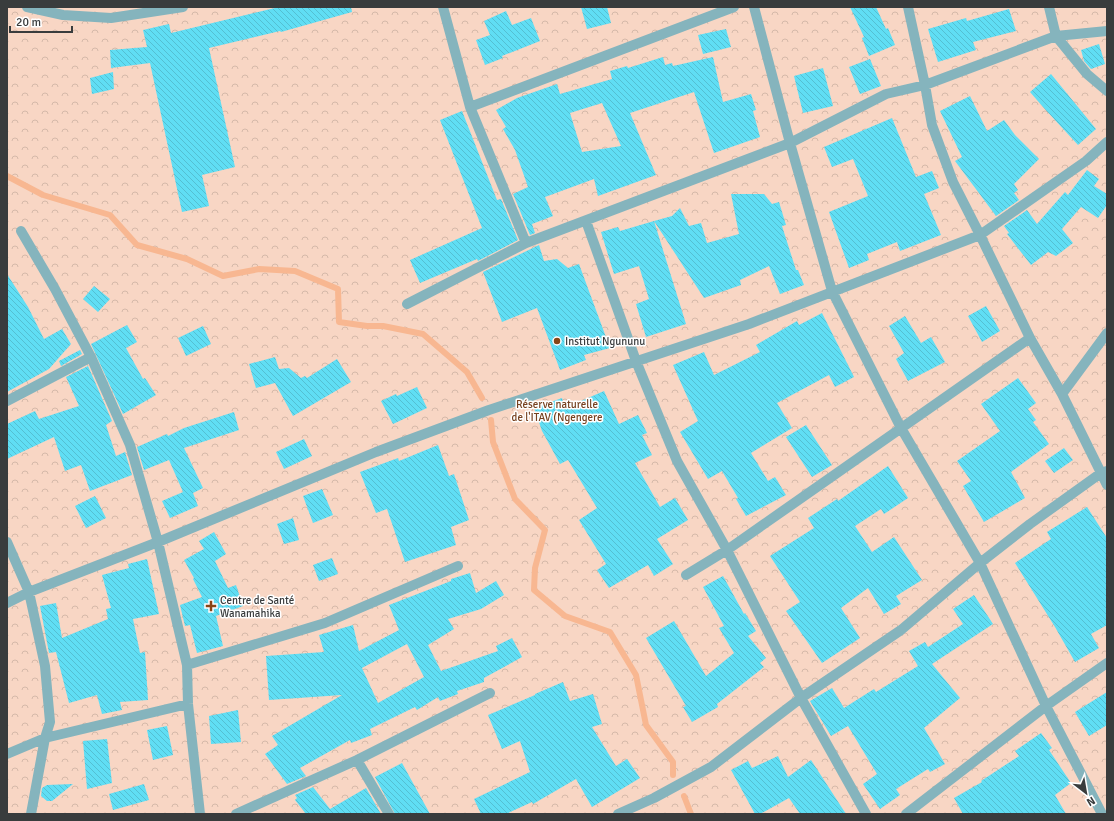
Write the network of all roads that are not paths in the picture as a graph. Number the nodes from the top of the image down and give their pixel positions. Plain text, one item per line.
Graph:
1 (27, 7) edge
2 (109, 7) edge
3 (183, 7) edge
4 (443, 7) edge
5 (734, 7) edge
6 (754, 7) edge
7 (908, 7) edge
8 (1048, 7) edge
9 (111, 18) junction
10 (1107, 31) edge
11 (1056, 36) junction
12 (925, 85) junction
13 (1107, 90) edge
14 (470, 107) junction
15 (1107, 142) edge
16 (790, 143) junction
17 (586, 221) junction
18 (21, 231) dead end
19 (980, 235) junction
20 (526, 243) junction
21 (832, 291) junction
22 (407, 304) dead end
23 (1107, 333) edge
24 (1030, 338) junction
25 (92, 357) junction
26 (636, 361) junction
27 (1062, 394) junction
28 (7, 401) edge
29 (901, 428) junction
30 (1104, 472) edge
31 (1107, 485) edge
32 (7, 542) edge
33 (158, 542) junction
34 (727, 550) junction
35 (980, 563) junction
36 (458, 566) dead end
37 (686, 575) dead end
38 (29, 592) junction
39 (7, 603) edge
40 (1107, 664) edge
41 (187, 666) junction
42 (490, 693) dead end
43 (801, 698) junction
44 (188, 704) junction
45 (1046, 706) junction
46 (45, 738) junction
47 (7, 754) edge
48 (357, 760) junction
49 (31, 814) edge
50 (200, 814) edge
51 (236, 814) edge
52 (389, 814) edge
53 (618, 814) edge
54 (866, 814) edge
55 (906, 814) edge
56 (1102, 814) edge

1 - 9 street
2 - 9 street
3 - 9 street
4 - 14 street
5 - 14 street
6 - 16 street
7 - 12 street
8 - 11 street
10 - 11 street
11 - 12 street
11 - 13 street
12 - 16 street
12 - 19 street
14 - 20 street
15 - 19 street
16 - 17 street
16 - 21 street
17 - 20 street
17 - 26 street
18 - 25 street
19 - 21 street
19 - 24 street
20 - 22 street
21 - 26 street
21 - 29 street
23 - 27 street
24 - 27 street
24 - 29 street
25 - 28 street
25 - 33 street
26 - 33 street
26 - 34 street
27 - 30 street
29 - 34 street
29 - 35 street
30 - 31 street
30 - 35 street
32 - 38 street
33 - 38 street
33 - 41 street
34 - 37 street
34 - 43 street
35 - 43 street
35 - 45 street
36 - 41 street
38 - 39 street
38 - 46 street
40 - 45 street
41 - 44 street
42 - 48 street
43 - 53 street
43 - 54 street
44 - 46 street
44 - 50 street
45 - 55 street
45 - 56 street
46 - 47 street
46 - 49 street
48 - 51 street
48 - 52 street

